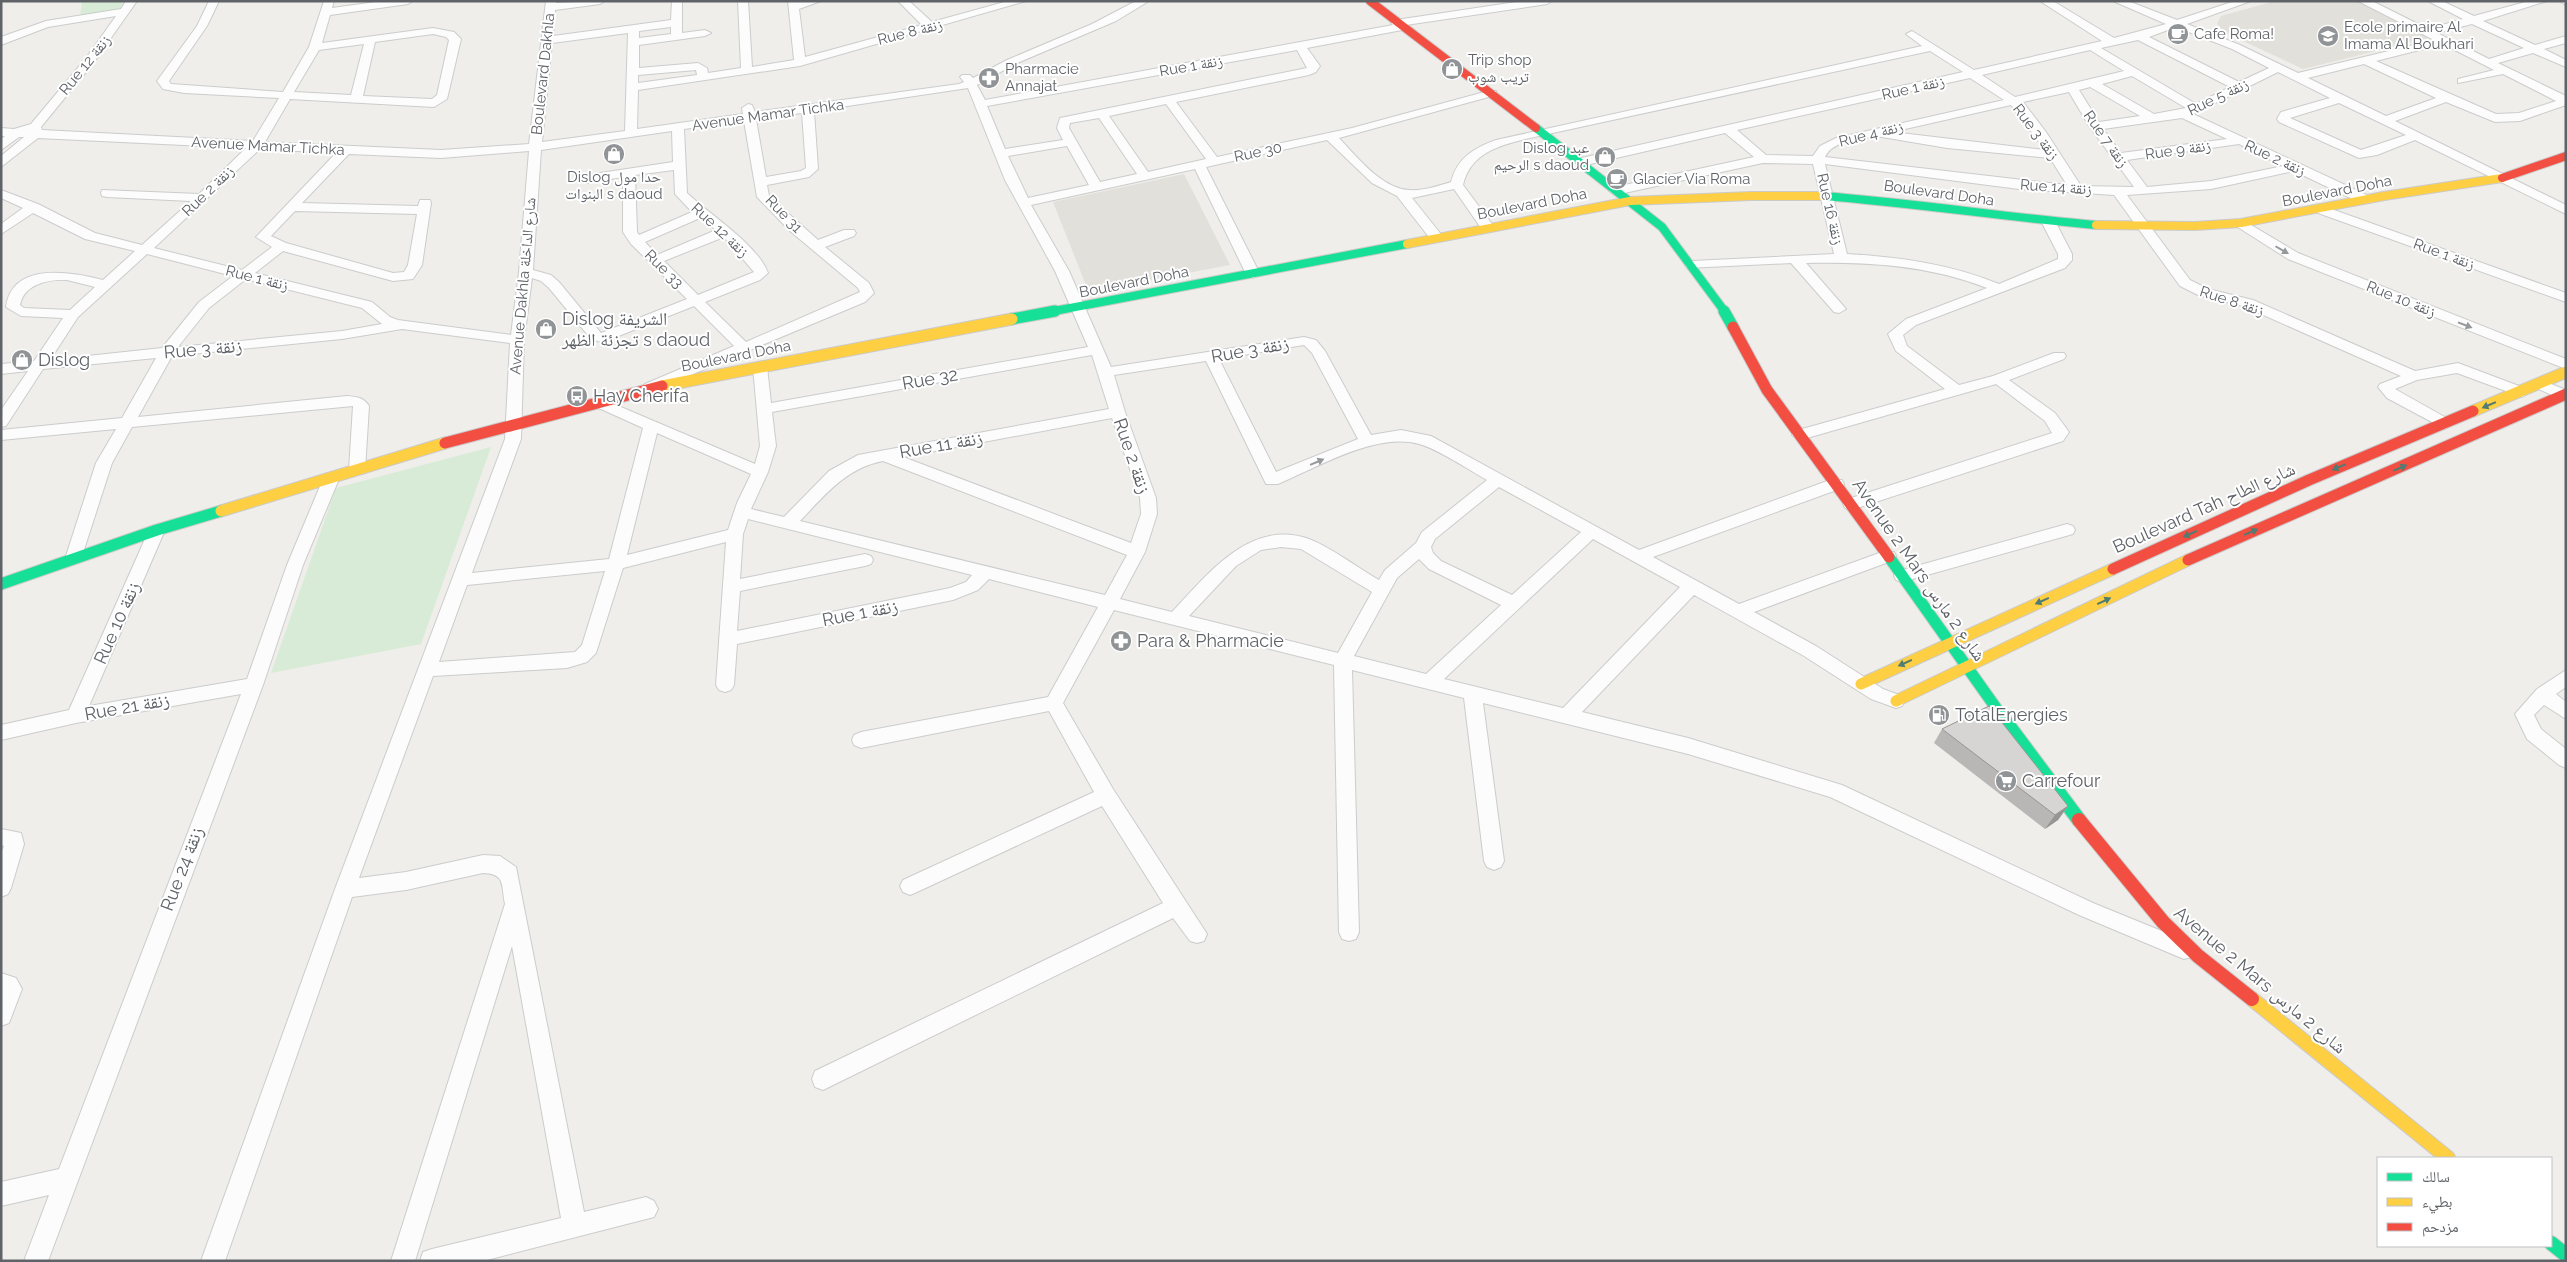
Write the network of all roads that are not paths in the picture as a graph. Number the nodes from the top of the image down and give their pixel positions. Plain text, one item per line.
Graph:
1 (214, 1) edge
2 (408, 1) edge
3 (600, 1) edge
4 (677, 1) edge
5 (742, 1) edge
6 (816, 1) edge
7 (903, 1) edge
8 (983, 1) edge
9 (1021, 1) edge
10 (1144, 1) edge
11 (1370, 1) edge
12 (1547, 1) edge
13 (2045, 1) edge
14 (2118, 1) edge
15 (2363, 1) edge
16 (2433, 1) edge
17 (2499, 1) edge
18 (2542, 1) edge
19 (2241, 2) edge
20 (551, 4) edge
21 (794, 4) edge
22 (130, 6) edge
23 (328, 7) edge
24 (2515, 9) junction
25 (993, 10) junction
26 (2472, 20) junction
27 (676, 23) junction
28 (2179, 23) junction
29 (1399, 25) junction
30 (931, 27) junction
31 (634, 28) junction
32 (2426, 33) junction
33 (704, 34) dead end
34 (1912, 34) dead end
35 (2138, 36) junction
36 (676, 37) junction
37 (370, 40) junction
38 (546, 40) junction
39 (2565, 40) edge
40 (2443, 41) junction
41 (1, 42) edge
42 (634, 42) junction
43 (2112, 42) junction
44 (1300, 46) junction
45 (315, 47) junction
46 (1931, 47) junction
47 (2092, 47) junction
48 (2532, 49) junction
49 (2365, 60) junction
50 (800, 63) junction
51 (2486, 63) junction
52 (2566, 64) edge
53 (2279, 67) junction
54 (2503, 71) junction
55 (633, 72) junction
56 (747, 72) junction
57 (2133, 72) junction
58 (1971, 74) junction
59 (2298, 77) junction
60 (702, 78) junction
61 (969, 81) junction
62 (2462, 82) dead end
63 (2092, 83) junction
64 (2237, 86) junction
65 (633, 88) junction
66 (2072, 88) junction
67 (1492, 93) junction
68 (288, 96) junction
69 (2342, 98) junction
70 (2446, 98) junction
71 (1168, 99) junction
72 (356, 100) junction
73 (2013, 100) junction
74 (2566, 101) edge
75 (981, 104) junction
76 (808, 110) junction
77 (2190, 111) junction
78 (1101, 112) junction
79 (749, 113) junction
80 (2153, 119) junction
81 (2387, 120) junction
82 (2095, 126) junction
83 (678, 128) junction
84 (35, 130) junction
85 (631, 130) junction
86 (1729, 130) junction
87 (1, 132) edge
88 (17, 132) junction
89 (1873, 132) junction
90 (1537, 133) junction
91 (2418, 135) junction
92 (1330, 136) junction
93 (2238, 141) junction
94 (1070, 142) junction
95 (257, 145) junction
96 (1, 146) edge
97 (535, 148) junction
98 (346, 150) junction
99 (1000, 154) junction
100 (2055, 155) junction
101 (2566, 156) edge
102 (2118, 157) junction
103 (1763, 159) junction
104 (1818, 160) junction
105 (1214, 162) junction
106 (1, 163) edge
107 (1578, 163) junction
108 (1199, 165) junction
109 (2293, 167) junction
110 (680, 170) junction
111 (1145, 177) junction
112 (629, 178) junction
113 (2503, 178) junction
114 (588, 179) dead end
115 (761, 182) junction
116 (1457, 185) junction
117 (1096, 187) junction
118 (2076, 189) junction
119 (2142, 189) junction
120 (2117, 190) junction
121 (1615, 191) junction
122 (107, 193) dead end
123 (1, 194) edge
124 (1402, 194) junction
125 (1828, 196) junction
126 (202, 198) junction
127 (2366, 200) junction
128 (1630, 201) junction
129 (1023, 203) junction
130 (33, 207) junction
131 (294, 207) junction
132 (2323, 210) junction
133 (2566, 210) edge
134 (701, 213) junction
135 (2048, 221) junction
136 (2241, 223) junction
137 (2144, 227) junction
138 (1488, 228) junction
139 (1, 230) edge
140 (726, 231) junction
141 (849, 233) dead end
142 (1437, 238) junction
143 (636, 241) junction
144 (817, 245) junction
145 (281, 246) junction
146 (144, 251) junction
147 (1841, 258) junction
148 (1795, 259) junction
149 (656, 260) junction
150 (1692, 265) junction
151 (526, 272) junction
152 (243, 274) junction
153 (1253, 274) junction
154 (105, 285) junction
155 (1998, 288) junction
156 (2566, 298) edge
157 (696, 302) junction
158 (1079, 308) junction
159 (1839, 309) dead end
160 (73, 314) junction
161 (404, 324) junction
162 (517, 340) junction
163 (742, 347) junction
164 (1096, 350) junction
165 (166, 352) junction
166 (2059, 356) dead end
167 (1211, 357) junction
168 (39, 364) junction
169 (2566, 364) edge
170 (760, 367) junction
171 (1, 369) edge
172 (1106, 372) junction
173 (2566, 372) edge
174 (2414, 376) junction
175 (1998, 379) junction
176 (2539, 384) junction
177 (643, 390) junction
178 (1957, 391) junction
179 (2522, 392) junction
180 (2565, 395) edge
181 (597, 402) junction
182 (764, 409) junction
183 (1117, 412) junction
184 (1, 422) edge
185 (126, 423) junction
186 (513, 424) junction
187 (2445, 424) junction
188 (651, 425) junction
189 (1, 435) edge
190 (1800, 435) junction
191 (1367, 441) junction
192 (883, 455) junction
193 (357, 470) junction
194 (760, 472) junction
195 (331, 479) junction
196 (1498, 480) junction
197 (1836, 484) junction
198 (1851, 504) junction
199 (742, 512) junction
200 (787, 524) junction
201 (158, 530) junction
202 (2067, 530) dead end
203 (1591, 532) junction
204 (735, 534) junction
205 (1423, 547) junction
206 (1137, 552) junction
207 (1888, 556) junction
208 (1637, 557) junction
209 (72, 559) junction
210 (865, 560) dead end
211 (616, 564) junction
212 (985, 573) junction
213 (1902, 576) junction
214 (460, 580) junction
215 (1, 584) edge
216 (731, 587) junction
217 (1691, 587) junction
218 (1382, 590) junction
219 (1109, 602) junction
220 (1514, 604) junction
221 (1736, 612) junction
222 (1176, 618) junction
223 (729, 639) junction
224 (1950, 643) junction
225 (1343, 660) junction
226 (1965, 667) junction
227 (426, 670) junction
228 (2566, 678) edge
229 (1429, 682) junction
230 (1861, 684) junction
231 (254, 685) junction
232 (725, 685) dead end
233 (1473, 693) junction
234 (2543, 694) junction
235 (1896, 701) joint
236 (1054, 703) junction
237 (2566, 712) edge
238 (76, 716) junction
239 (1567, 716) junction
240 (1, 732) edge
241 (861, 740) dead end
242 (2566, 760) edge
243 (1106, 795) junction
244 (1, 836) edge
245 (1494, 861) dead end
246 (910, 886) dead end
247 (1, 888) edge
248 (345, 889) junction
249 (515, 904) junction
250 (1176, 906) junction
251 (1349, 932) dead end
252 (1197, 934) dead end
253 (2198, 956) junction
254 (1, 983) edge
255 (1, 1016) edge
256 (823, 1079) dead end
257 (2447, 1157) edge
258 (66, 1179) junction
259 (1, 1194) edge
260 (646, 1209) dead end
261 (575, 1226) junction
262 (2552, 1244) edge
263 (2566, 1255) edge
264 (36, 1261) edge
265 (214, 1261) edge
266 (403, 1261) edge
267 (432, 1261) edge

1 - 68 street
2 - 23 street
3 - 20 street
4 - 27 street
5 - 56 street
6 - 21 street
7 - 30 street
8 - 25 street
9 - 25 street, Rue 8 زنقة
10 - 61 street, Avenue Mamar Tichka
11 - 29 street, Avenue 2 Mars شارع 2 مارس
12 - 29 street, Rue 1 زنقة
13 - 43 street
14 - 28 street
15 - 32 street
16 - 26 street
17 - 24 street
18 - 24 street
19 - 28 street, Rue 1 زنقة
20 - 38 street, Boulevard Dakhla
21 - 50 street
22 - 41 street
22 - 84 street, Rue 12 زنقة
23 - 45 street, Rue 2 زنقة
24 - 26 street
25 - 30 street, Rue 8 زنقة
26 - 32 street
26 - 48 street
27 - 31 street
27 - 36 street
28 - 35 street, Rue 1 زنقة
28 - 53 street
29 - 44 street, Rue 1 زنقة
29 - 67 street, Avenue 2 Mars شارع 2 مارس
30 - 50 street, Rue 8 زنقة
31 - 38 street
31 - 42 street
32 - 40 street
33 - 36 street
34 - 46 street, Rue 3 زنقة
35 - 43 street, Rue 1 زنقة
35 - 64 street
36 - 42 street
37 - 45 street
37 - 72 street
37 - 72 street
38 - 97 street, Boulevard Dakhla
39 - 48 street
40 - 49 street
40 - 51 street
42 - 55 street
43 - 47 street, Rue 1 زنقة
44 - 71 street
44 - 75 street, Rue 1 زنقة
45 - 68 street, Rue 2 زنقة
46 - 58 street, Rue 3 زنقة
46 - 90 street
47 - 57 street, Rue 2 زنقة
47 - 58 street, Rue 1 زنقة
48 - 51 street
48 - 52 street
49 - 59 street
49 - 70 street
50 - 56 street, Rue 8 زنقة
51 - 54 street
53 - 59 street
53 - 64 street, Rue 5 زنقة
54 - 62 street
54 - 74 street
55 - 60 street
55 - 65 street
56 - 60 street, Rue 8 زنقة
57 - 63 street, Rue 4 زنقة
57 - 77 street, Rue 2 زنقة
58 - 73 street, Rue 3 زنقة
58 - 86 street, Rue 1 زنقة
59 - 69 street
60 - 65 street, Rue 8 زنقة
61 - 75 street
61 - 76 street, Avenue Mamar Tichka
61 - 79 street, Avenue Mamar Tichka
63 - 66 street, Rue 4 زنقة
63 - 80 street
64 - 77 street, Rue 5 زنقة
65 - 85 street
66 - 73 street, Rue 4 زنقة
66 - 82 street, Rue 7 زنقة
67 - 90 street, Avenue 2 Mars شارع 2 مارس
67 - 92 street, Rue 30
68 - 72 street
68 - 95 street, Rue 2 زنقة
69 - 81 street
69 - 91 street
70 - 74 street
70 - 81 street
71 - 78 street
71 - 105 street
73 - 89 street, Rue 4 زنقة
73 - 100 street, Rue 3 زنقة
75 - 99 street
76 - 79 street, Avenue Mamar Tichka
76 - 115 street
77 - 80 street, Rue 5 زنقة
77 - 93 street, Rue 2 زنقة
78 - 94 street
78 - 111 street
79 - 83 street, Avenue Mamar Tichka
79 - 85 street, Avenue Mamar Tichka
79 - 115 street, Rue 31
80 - 82 street, Rue 5 زنقة
81 - 91 street
82 - 102 street, Rue 7 زنقة
83 - 85 street, Avenue Mamar Tichka
83 - 110 street, Rue 12 زنقة
84 - 88 street, Avenue Mamar Tichka
84 - 95 street, Avenue Mamar Tichka
84 - 106 street, Rue 12 زنقة
85 - 97 street, Avenue Mamar Tichka
86 - 103 street
86 - 107 street, Rue 1 زنقة
87 - 88 street, Avenue Mamar Tichka
88 - 96 street
89 - 100 street
89 - 104 street, Rue 4 زنقة
90 - 107 street, Avenue 2 Mars شارع 2 مارس
90 - 116 street
91 - 113 street
92 - 105 street, Rue 30
92 - 124 street
93 - 102 street, Rue 9 زنقة
93 - 109 street, Rue 2 زنقة
94 - 99 street
94 - 117 street
95 - 98 street, Avenue Mamar Tichka
95 - 126 street, Rue 2 زنقة
97 - 98 street, Avenue Mamar Tichka
97 - 151 street, Avenue Dakhla شارع الداخلة
98 - 131 street
99 - 129 street
100 - 118 street, Rue 3 زنقة
101 - 113 street, Boulevard Doha
102 - 119 street, Rue 7 زنقة
103 - 104 street, Rue 4 زنقة
103 - 121 street, Rue 4 زنقة
104 - 118 street, Rue 14 زنقة
104 - 125 street, Rue 16 زنقة
105 - 108 street, Rue 30
107 - 121 street, Avenue 2 Mars شارع 2 مارس
108 - 111 street, Rue 30
108 - 153 street
109 - 119 street, Rue 14 زنقة
109 - 127 street, Rue 2 زنقة
110 - 112 street
110 - 134 street, Rue 12 زنقة
111 - 117 street, Rue 30
112 - 114 street
112 - 143 street, Rue 33
113 - 127 street, Boulevard Doha
113 - 133 street
115 - 144 street, Rue 31
116 - 124 street
116 - 138 street
117 - 129 street, Rue 30
118 - 120 street, Rue 14 زنقة
119 - 120 street, Rue 14 زنقة
120 - 137 street, Rue 8 زنقة
121 - 128 street, Avenue 2 Mars شارع 2 مارس
122 - 126 street
123 - 130 street, Rue 1 زنقة
124 - 142 street
125 - 128 street, Boulevard Doha
125 - 135 street, Boulevard Doha
125 - 147 street, Rue 16 زنقة
126 - 146 street, Rue 2 زنقة
127 - 132 street, Boulevard Doha
128 - 138 street, Boulevard Doha
128 - 150 street, Avenue 2 Mars شارع 2 مارس
129 - 158 street
130 - 139 street
130 - 146 street, Rue 1 زنقة
131 - 145 street
131 - 145 street
132 - 136 street, Boulevard Doha
132 - 156 street, Rue 1 زنقة
134 - 140 street, Rue 12 زنقة
134 - 143 street
135 - 137 street, Boulevard Doha
135 - 155 street
136 - 137 street, Boulevard Doha
136 -> 169 street, Rue 10 زنقة
137 - 174 street, Rue 8 زنقة
138 - 142 street, Boulevard Doha
140 - 149 street
140 - 157 street, Rue 12 زنقة
141 - 144 street
142 - 153 street, Boulevard Doha
143 - 149 street, Rue 33
144 - 163 street, Rue 31
145 - 152 street
146 - 152 street, Rue 1 زنقة
146 - 154 street, Rue 2 زنقة
147 - 148 street
147 - 155 street
148 - 150 street
148 - 159 street
149 - 157 street, Rue 33
150 - 190 street, Avenue 2 Mars شارع 2 مارس
151 - 157 street
151 - 162 street, Avenue Dakhla شارع الداخلة
152 - 161 street, Rue 1 زنقة
152 - 165 street
153 - 158 street, Boulevard Doha
154 - 160 street, Rue 2 زنقة
154 - 160 street
155 - 178 street
157 - 163 street, Rue 33
158 - 164 street, Rue 2 زنقة
158 - 170 street, Boulevard Doha
160 - 168 street, Rue 2 زنقة
161 - 162 street, Rue 1 زنقة
161 - 165 street, Rue 3 زنقة
162 - 186 street, Avenue Dakhla شارع الداخلة
163 - 177 street
164 - 172 street, Rue 2 زنقة
164 - 182 street, Rue 32
165 - 168 street, Rue 3 زنقة
165 - 185 street
166 - 175 street
167 - 172 street, Rue 3 زنقة
167 - 191 street, Rue 3 زنقة
167 -> 191 street
168 - 171 street, Rue 3 زنقة
168 - 184 street, Rue 2 زنقة
170 - 177 street, Boulevard Doha
170 - 182 street
172 - 183 street, Rue 2 زنقة
173 - 176 street, Boulevard Tah شارع الطاح
174 - 179 street
174 - 187 street
175 - 178 street
175 - 198 street
176 - 179 street, Boulevard Tah شارع الطاح
176 - 180 street
177 - 181 street, Boulevard Doha
178 - 190 street
179 -> 187 street, Boulevard Tah شارع الطاح
226 -> 180 street
181 - 186 street, Boulevard Doha
181 - 188 street
182 - 194 street
183 - 192 street, Rue 11 زنقة
183 - 206 street, Rue 2 زنقة
185 - 189 street
185 - 193 street
185 - 209 street
186 - 193 street, Boulevard Doha
186 - 214 street, Avenue Dakhla شارع الداخلة
187 -> 224 street, Boulevard Tah شارع الطاح
188 - 194 street
188 - 211 street
190 - 197 street, Avenue 2 Mars شارع 2 مارس
191 - 196 street
192 - 200 street, Rue 11 زنقة
192 - 206 street
193 - 195 street, Boulevard Doha
194 - 199 street
195 - 201 street, Boulevard Doha
195 - 231 street, Rue 24 زنقة
196 - 203 street
196 - 205 street
197 - 198 street, Avenue 2 Mars شارع 2 مارس
197 - 208 street
198 - 207 street, Avenue 2 Mars شارع 2 مارس
199 - 200 street
199 - 204 street
200 - 212 street
201 - 209 street, Boulevard Doha
201 - 238 street, Rue 10 زنقة
202 - 213 street
203 - 208 street
203 - 220 street
204 - 211 street
204 - 216 street
205 - 218 street
205 - 220 street
206 - 219 street, Rue 2 زنقة
207 - 213 street, Avenue 2 Mars شارع 2 مارس
207 - 221 street
208 - 217 street
209 - 215 street, Boulevard Doha
210 - 216 street
211 - 214 street
211 - 227 street
212 - 219 street
212 - 223 street, Rue 1 زنقة
213 - 224 street, Avenue 2 Mars شارع 2 مارس
214 - 227 street, Avenue Dakhla شارع الداخلة
216 - 223 street
217 - 221 street
217 - 239 street
218 - 222 street
218 - 225 street
219 - 222 street
219 - 236 street, Rue 2 زنقة
220 - 229 street
221 - 230 street
222 - 225 street
223 - 232 street
224 - 226 street, Avenue 2 Mars شارع 2 مارس
224 -> 230 street, Boulevard Tah شارع الطاح
225 - 229 street
225 - 251 street
226 - 235 street
226 - 253 street, Avenue 2 Mars شارع 2 مارس
227 - 248 street, Avenue Dakhla شارع الداخلة
228 - 234 street
229 - 233 street
230 - 235 street
231 - 238 street, Rue 21 زنقة
231 - 258 street, Rue 24 زنقة
233 - 239 street
233 - 245 street
234 - 237 street
234 - 242 street
236 - 241 street
236 - 243 street
238 - 240 street, Rue 21 زنقة
239 - 253 street
243 - 246 street
243 - 250 street
244 - 247 street
248 - 249 street
248 - 265 street, Avenue Dakhla شارع الداخلة
249 - 261 street
249 - 266 street
250 - 252 street
250 - 256 street
253 - 257 street, Avenue 2 Mars شارع 2 مارس
254 - 255 street
258 - 259 street
258 - 264 street, Rue 24 زنقة
260 - 261 street
261 - 267 street
262 - 263 street

